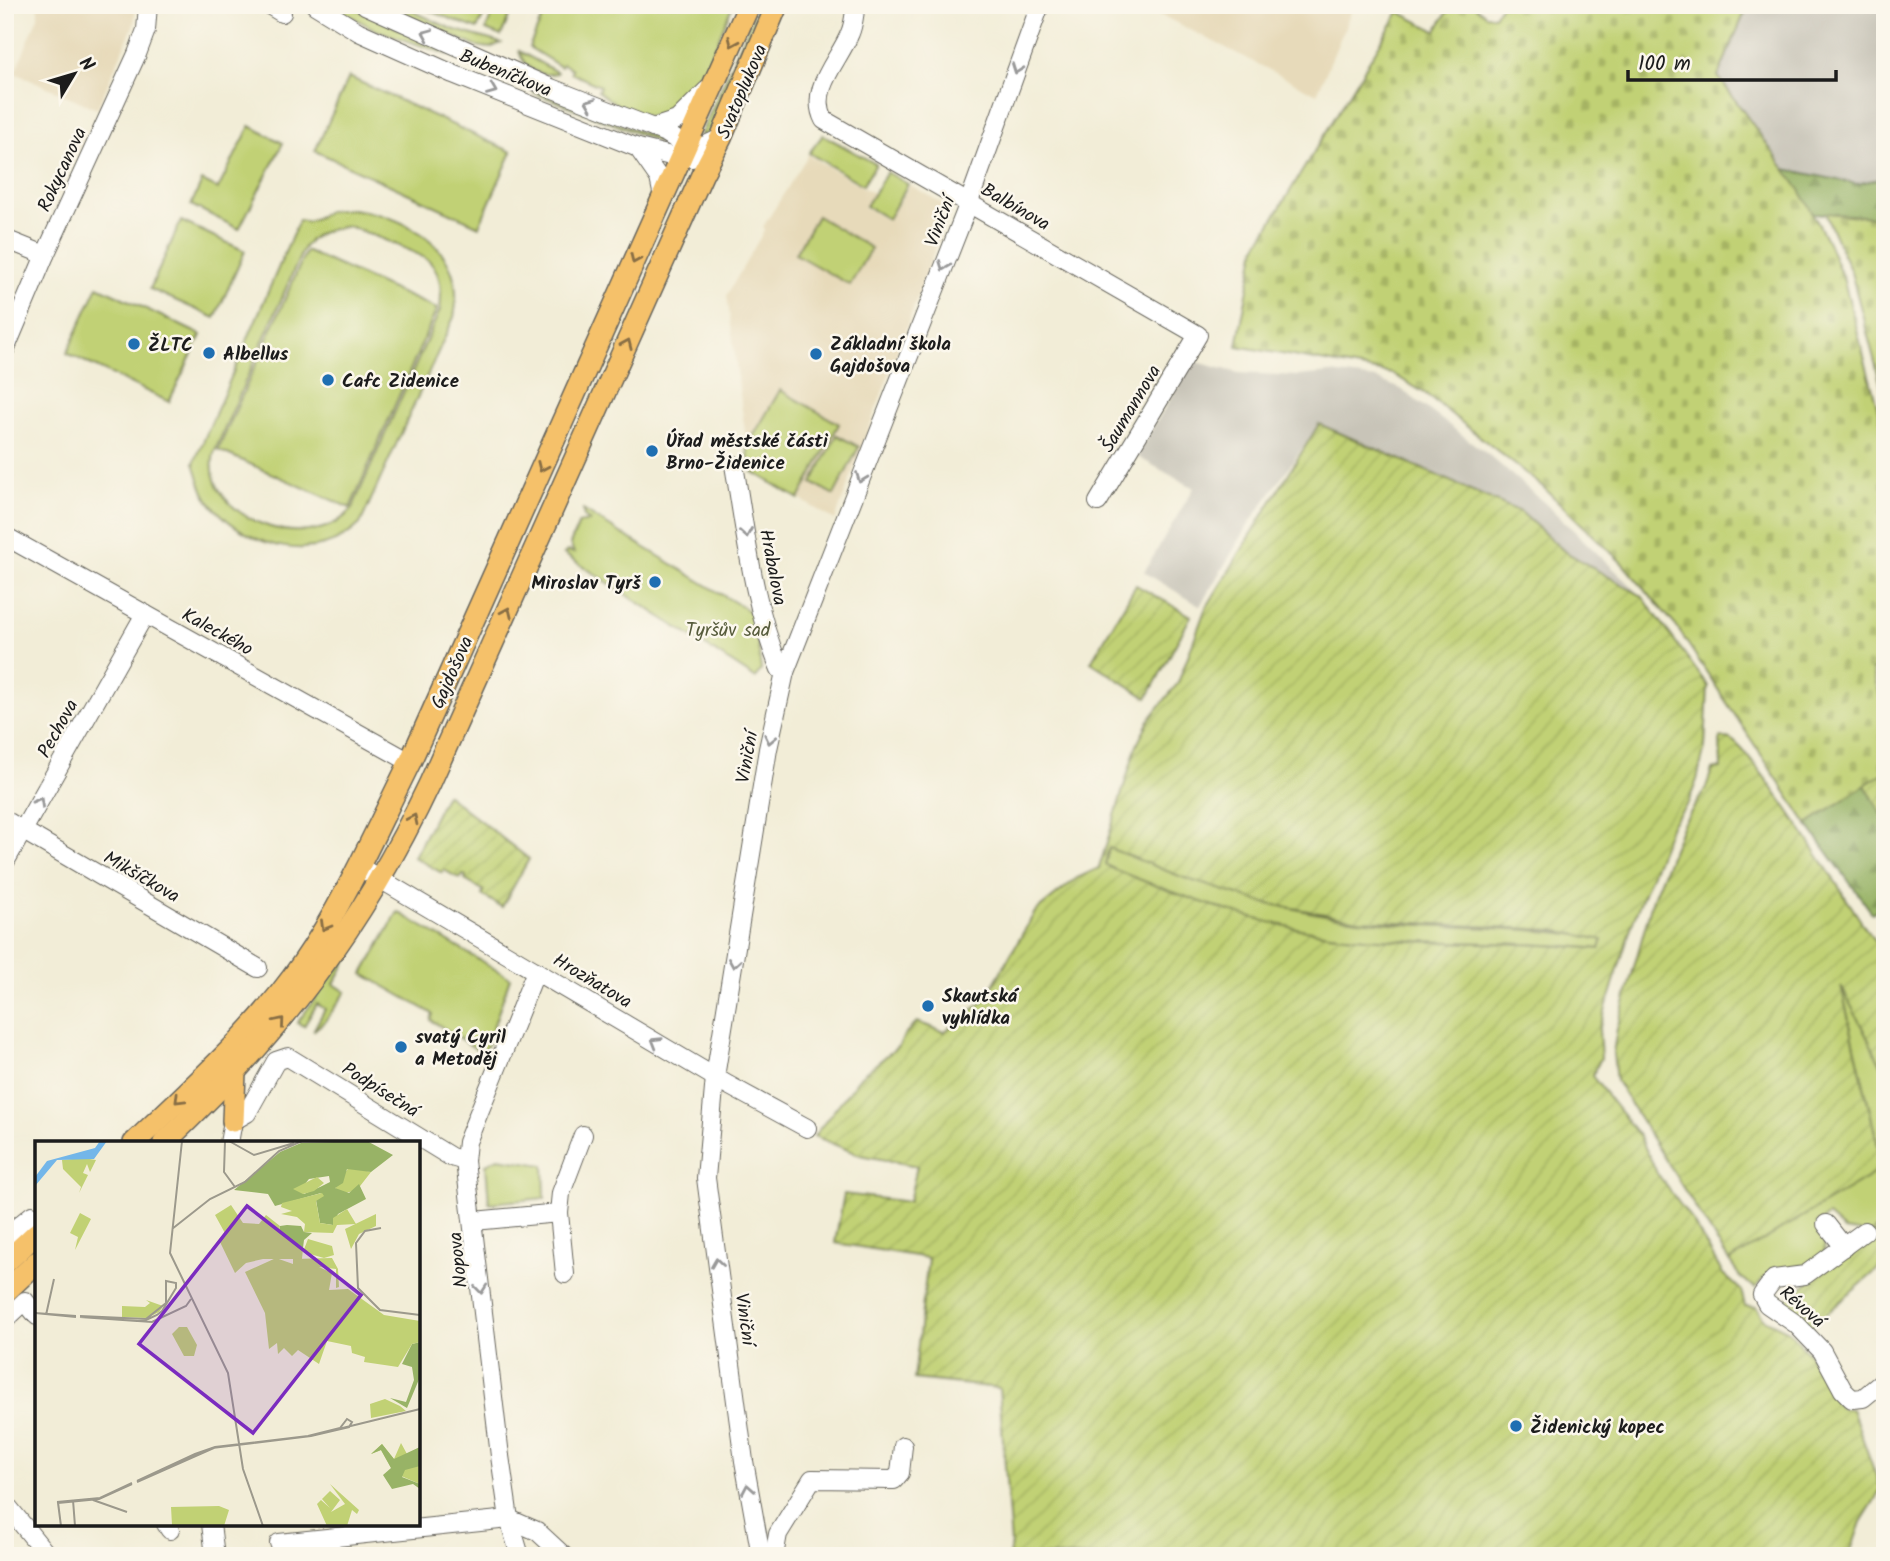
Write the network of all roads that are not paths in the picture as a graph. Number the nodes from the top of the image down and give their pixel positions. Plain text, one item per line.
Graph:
1 (148, 5) edge
2 (315, 5) edge
3 (365, 5) edge
4 (749, 5) edge
5 (777, 5) edge
6 (856, 5) edge
7 (1040, 5) edge
8 (716, 79) junction
9 (653, 128) junction
10 (722, 138) junction
11 (638, 148) junction
12 (686, 152) junction
13 (702, 175) junction
14 (663, 197) junction
15 (969, 203) junction
16 (5, 239) edge
17 (45, 255) junction
18 (1198, 335) joint
19 (5, 350) edge
20 (734, 465) dead end
21 (1098, 502) dead end
22 (5, 536) edge
23 (145, 614) junction
24 (785, 672) junction
25 (410, 762) junction
26 (5, 820) edge
27 (23, 830) junction
28 (5, 862) edge
29 (358, 866) junction
30 (381, 879) junction
31 (258, 968) dead end
32 (536, 971) junction
33 (235, 1073) junction
34 (715, 1077) junction
35 (233, 1121) junction
36 (807, 1128) dead end
37 (583, 1135) dead end
38 (136, 1141) edge
39 (166, 1141) edge
40 (229, 1141) edge
41 (465, 1161) junction
42 (559, 1213) junction
43 (474, 1221) junction
44 (34, 1224) edge
45 (1826, 1224) dead end
46 (1865, 1231) dead end
47 (5, 1237) edge
48 (1844, 1247) junction
49 (5, 1263) edge
50 (35, 1264) edge
51 (565, 1275) dead end
52 (5, 1292) edge
53 (35, 1314) edge
54 (5, 1320) edge
55 (1885, 1380) edge
56 (903, 1446) dead end
57 (5, 1503) edge
58 (509, 1519) junction
59 (211, 1526) edge
60 (279, 1543) dead end
61 (770, 1555) edge
62 (48, 1556) edge
63 (215, 1556) edge
64 (520, 1556) edge
65 (564, 1556) edge

1 - 17 street, Rokycanova
2 -> 11 street, Bubeníčkova
9 -> 3 street, Bubeníčkova
4 -> 8 main road, Svatoplukova
5 - 10 main road, Svatoplukova
6 - 15 street, Balbínova
7 -> 15 street, Viniční
8 - 9 street
8 - 12 main road, Svatoplukova
9 - 12 street, Bubeníčkova
10 - 12 street, Bubeníčkova
10 - 13 main road, Svatoplukova
11 - 12 street, Bubeníčkova
11 - 14 street
12 - 13 street, Bubeníčkova
12 - 14 main road, Gajdošova
30 -> 13 main road, Gajdošova
14 -> 25 main road, Gajdošova
15 - 18 street, Balbínova
15 -> 24 street, Viniční
16 - 17 street
17 - 19 street, Rokycanova
18 - 21 street, Šaumannova
20 -> 24 street, Hrabalova
22 - 23 street, Kaleckého
23 - 25 street, Kaleckého
27 -> 23 street, Pechova
24 -> 34 street, Viniční
25 - 29 main road, Gajdošova
26 - 27 street, Mikšíčkova
27 - 28 street, Pechova
27 - 31 street, Mikšíčkova
29 - 30 street, Hrozňatova
29 -> 38 main road, Gajdošova
30 - 32 street, Hrozňatova
33 -> 30 main road, Gajdošova
34 -> 32 street, Hrozňatova
32 - 41 street, Nopova
33 - 35 main road
33 - 39 main road, Gajdošova
34 - 36 street, Hrozňatova
61 -> 34 street, Viniční
35 - 40 street
35 - 41 street, Podpísečná
37 - 42 street
41 - 43 street, Nopova
42 - 43 street
42 - 51 street
43 -> 58 street, Nopova
44 - 47 street
44 - 49 main road
45 - 48 street
46 - 48 street, Révová
48 - 55 street, Révová
50 - 52 main road
53 - 54 street
56 - 61 street, Viniční
57 - 62 street
58 - 60 street
58 - 64 street, Nopova
58 - 65 street
59 - 63 street

